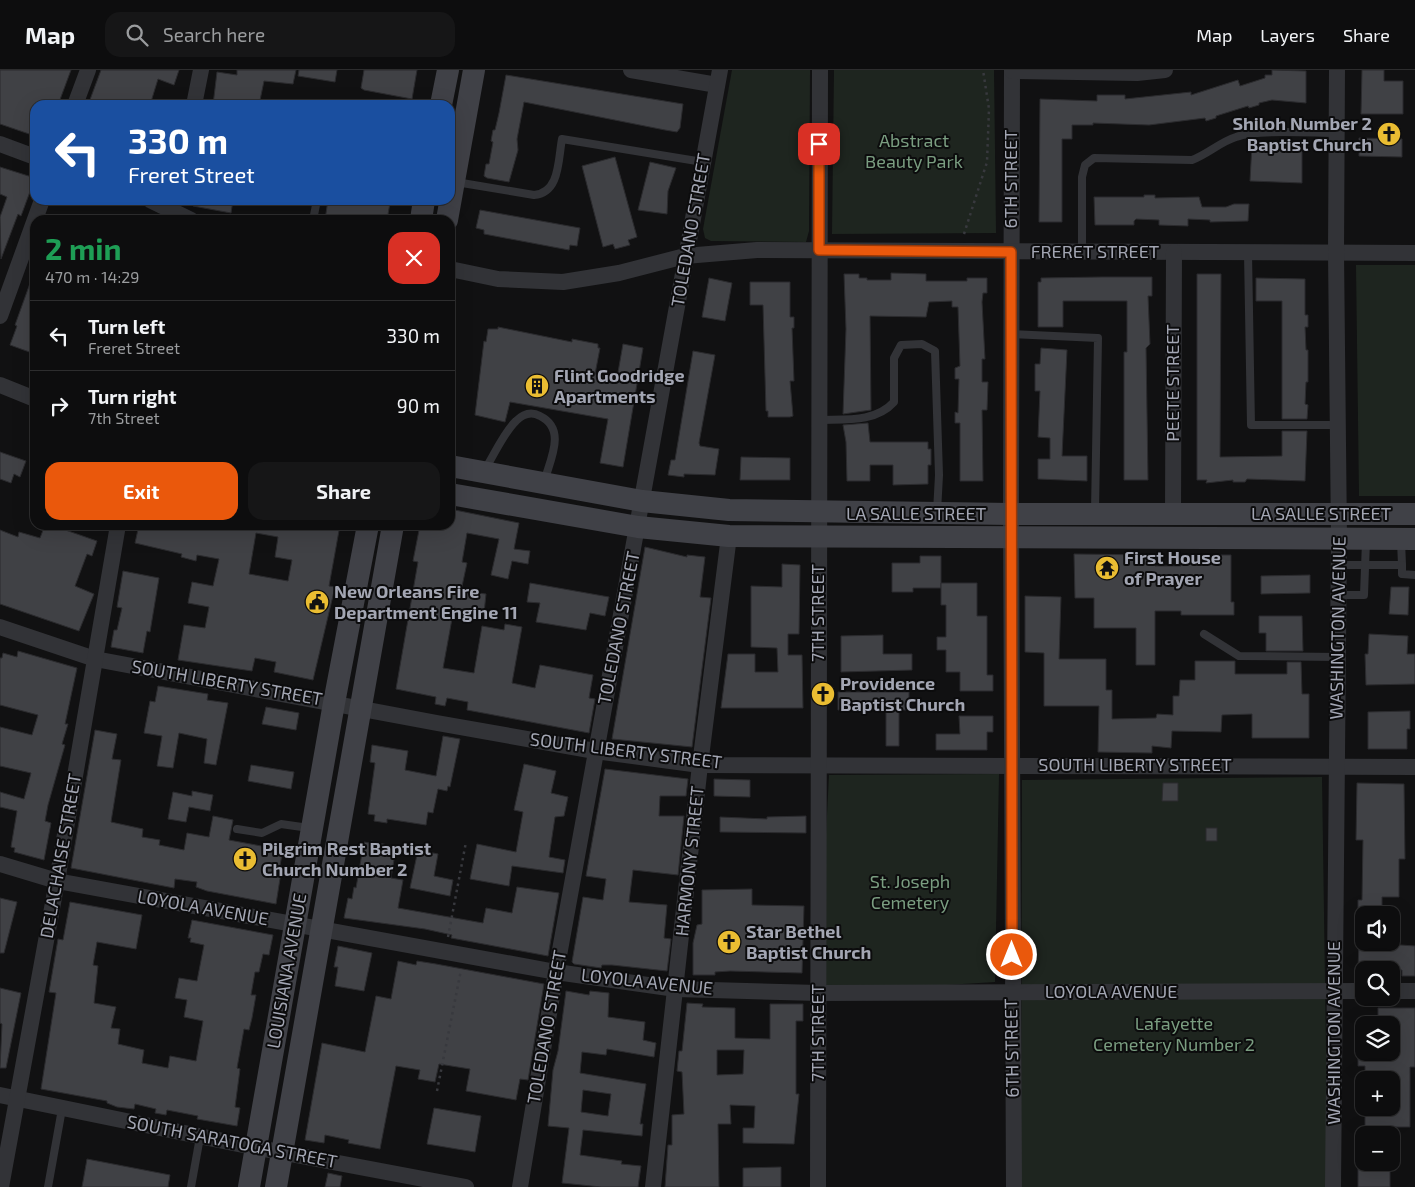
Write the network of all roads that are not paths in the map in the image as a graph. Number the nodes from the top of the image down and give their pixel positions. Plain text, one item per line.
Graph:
1 (88, 70) edge
2 (201, 70) edge
3 (448, 70) edge
4 (474, 70) edge
5 (631, 70) edge
6 (820, 70) edge
7 (1165, 70) edge
8 (1337, 70) edge
9 (1012, 71) edge
10 (719, 78) edge
11 (77, 100) edge
12 (195, 100) edge
13 (442, 100) edge
14 (1336, 133) junction
15 (0, 144) edge
16 (30, 155) edge
17 (703, 162) junction
18 (455, 176) edge
19 (455, 182) edge
20 (161, 205) edge
21 (175, 211) edge
22 (30, 233) edge
23 (819, 250) junction
24 (1011, 252) junction
25 (1082, 252) junction
26 (1174, 252) junction
27 (1248, 252) junction
28 (1336, 252) junction
29 (1415, 253) edge
30 (685, 256) junction
31 (455, 270) edge
32 (0, 316) edge
33 (1011, 334) junction
34 (0, 385) edge
35 (30, 396) edge
36 (819, 420) junction
37 (1338, 425) junction
38 (455, 467) edge
39 (483, 472) junction
40 (544, 484) junction
41 (455, 495) edge
42 (642, 501) junction
43 (818, 513) junction
44 (937, 514) junction
45 (1010, 514) junction
46 (1095, 514) junction
47 (1173, 514) junction
48 (1338, 514) junction
49 (1415, 514) edge
50 (638, 527) junction
51 (117, 530) edge
52 (367, 530) edge
53 (392, 530) edge
54 (729, 536) junction
55 (818, 536) junction
56 (1011, 538) junction
57 (1339, 539) junction
58 (1367, 539) junction
59 (1408, 539) edge
60 (1338, 565) junction
61 (1402, 565) junction
62 (1365, 566) junction
63 (1415, 575) edge
64 (1338, 595) junction
65 (352, 607) junction
66 (377, 612) junction
67 (0, 627) edge
68 (1204, 634) dead end
69 (1338, 656) junction
70 (95, 659) junction
71 (334, 703) junction
72 (359, 708) junction
73 (595, 751) junction
74 (1012, 764) junction
75 (700, 765) junction
76 (818, 765) junction
77 (1336, 766) junction
78 (1415, 767) edge
79 (237, 829) dead end
80 (312, 829) junction
81 (0, 864) edge
82 (57, 881) junction
83 (295, 925) junction
84 (321, 929) junction
85 (556, 972) junction
86 (676, 989) junction
87 (1334, 991) junction
88 (1355, 991) edge
89 (1400, 991) edge
90 (1415, 991) edge
91 (818, 993) junction
92 (1012, 993) junction
93 (0, 1095) edge
94 (17, 1100) junction
95 (62, 1109) junction
96 (200, 1137) junction
97 (256, 1148) junction
98 (282, 1153) junction
99 (1, 1187) edge
100 (48, 1187) edge
101 (191, 1187) edge
102 (249, 1187) edge
103 (276, 1187) edge
104 (466, 1187) edge
105 (520, 1187) edge
106 (653, 1187) edge
107 (818, 1187) edge
108 (1014, 1187) edge
109 (1333, 1187) edge

1 - 11 street
2 - 12 street
3 - 13 street
4 - 18 street
5 - 10 street
6 - 23 street, 7TH STREET
7 - 9 street
8 - 14 street, WASHINGTON AVENUE
9 - 24 street, 6TH STREET
10 - 17 street, TOLEDANO STREET
14 - 25 lane
14 - 28 street, WASHINGTON AVENUE
15 - 16 street
17 - 19 lane
17 - 30 street, TOLEDANO STREET
20 - 21 street
22 - 32 street
23 - 24 street, FRERET STREET
23 - 30 street, FRERET STREET
23 - 36 street, 7TH STREET
24 - 25 street, FRERET STREET
24 - 33 street, 6TH STREET
25 - 26 street, FRERET STREET
26 - 27 street, FRERET STREET
26 - 47 street, PEETE STREET
27 - 28 street, FRERET STREET
27 - 37 lane
28 - 29 street, FRERET STREET
28 - 37 street, WASHINGTON AVENUE
30 - 31 street, FRERET STREET
30 - 42 street, TOLEDANO STREET
33 - 45 street, 6TH STREET
33 - 46 lane
34 - 35 street
36 - 43 street, 7TH STREET
36 - 44 lane
37 - 48 street, WASHINGTON AVENUE
38 - 39 street, LA SALLE STREET
39 - 40 street, LA SALLE STREET
39 - 40 lane
40 - 42 street, LA SALLE STREET
41 - 50 street, LA SALLE STREET
42 - 43 street, LA SALLE STREET
42 - 50 street, TOLEDANO STREET
43 - 44 street, LA SALLE STREET
43 - 55 street, 7TH STREET
44 - 45 street, LA SALLE STREET
45 - 46 street, LA SALLE STREET
45 - 56 street, 6TH STREET
46 - 47 street, LA SALLE STREET
47 - 48 street, LA SALLE STREET
48 - 49 street, LA SALLE STREET
48 - 57 street, WASHINGTON AVENUE
50 - 54 street, LA SALLE STREET
50 - 73 street, TOLEDANO STREET
51 - 70 street, DELACHAISE STREET
52 - 65 street, LOUISIANA AVENUE
53 - 66 street, LOUISIANA AVENUE
54 - 55 street, LA SALLE STREET
54 - 75 street, HARMONY STREET
55 - 56 street, LA SALLE STREET
55 - 76 street, 7TH STREET
56 - 57 street, LA SALLE STREET
56 - 74 street, 6TH STREET
57 - 58 street, LA SALLE STREET
57 - 60 street, WASHINGTON AVENUE
58 - 59 street, LA SALLE STREET
58 - 62 lane
59 - 61 lane
60 - 62 lane
60 - 64 street, WASHINGTON AVENUE
61 - 62 lane
61 - 63 lane
62 - 64 lane
64 - 69 street, WASHINGTON AVENUE
65 - 66 street
65 - 71 street, LOUISIANA AVENUE
66 - 72 street, LOUISIANA AVENUE
67 - 70 street, SOUTH LIBERTY STREET
68 - 69 lane
69 - 77 street, WASHINGTON AVENUE
70 - 71 street, SOUTH LIBERTY STREET
70 - 82 street, DELACHAISE STREET
71 - 72 street, SOUTH LIBERTY STREET
71 - 80 street, LOUISIANA AVENUE
72 - 73 street, SOUTH LIBERTY STREET
72 - 84 street, LOUISIANA AVENUE
73 - 75 street, SOUTH LIBERTY STREET
73 - 85 street, TOLEDANO STREET
74 - 76 street, SOUTH LIBERTY STREET
74 - 77 street, SOUTH LIBERTY STREET
74 - 92 street, 6TH STREET
75 - 76 street, SOUTH LIBERTY STREET
75 - 86 street, HARMONY STREET
76 - 91 street, 7TH STREET
77 - 78 street, SOUTH LIBERTY STREET
77 - 87 street, WASHINGTON AVENUE
79 - 80 lane
80 - 83 street, LOUISIANA AVENUE
81 - 82 street, LOYOLA AVENUE
82 - 83 street, LOYOLA AVENUE
82 - 94 street, DELACHAISE STREET
83 - 84 street, LOYOLA AVENUE
83 - 97 street, LOUISIANA AVENUE
84 - 85 street, LOYOLA AVENUE
84 - 98 street, LOUISIANA AVENUE
85 - 86 street, LOYOLA AVENUE
85 - 105 street, TOLEDANO STREET
86 - 91 street, LOYOLA AVENUE
86 - 106 street, HARMONY STREET
87 - 88 street, LOYOLA AVENUE
87 - 92 street, LOYOLA AVENUE
87 - 109 street, WASHINGTON AVENUE
89 - 90 street
91 - 92 street, LOYOLA AVENUE
91 - 107 street, 7TH STREET
92 - 108 street, 6TH STREET
93 - 94 street, SOUTH SARATOGA STREET
94 - 95 street, SOUTH SARATOGA STREET
94 - 99 street, DELACHAISE STREET
95 - 96 street, SOUTH SARATOGA STREET
95 - 100 lane
96 - 97 street, SOUTH SARATOGA STREET
96 - 101 lane
97 - 98 street, SOUTH SARATOGA STREET
97 - 102 street, LOUISIANA AVENUE
98 - 103 street, LOUISIANA AVENUE
98 - 104 street, SOUTH SARATOGA STREET

